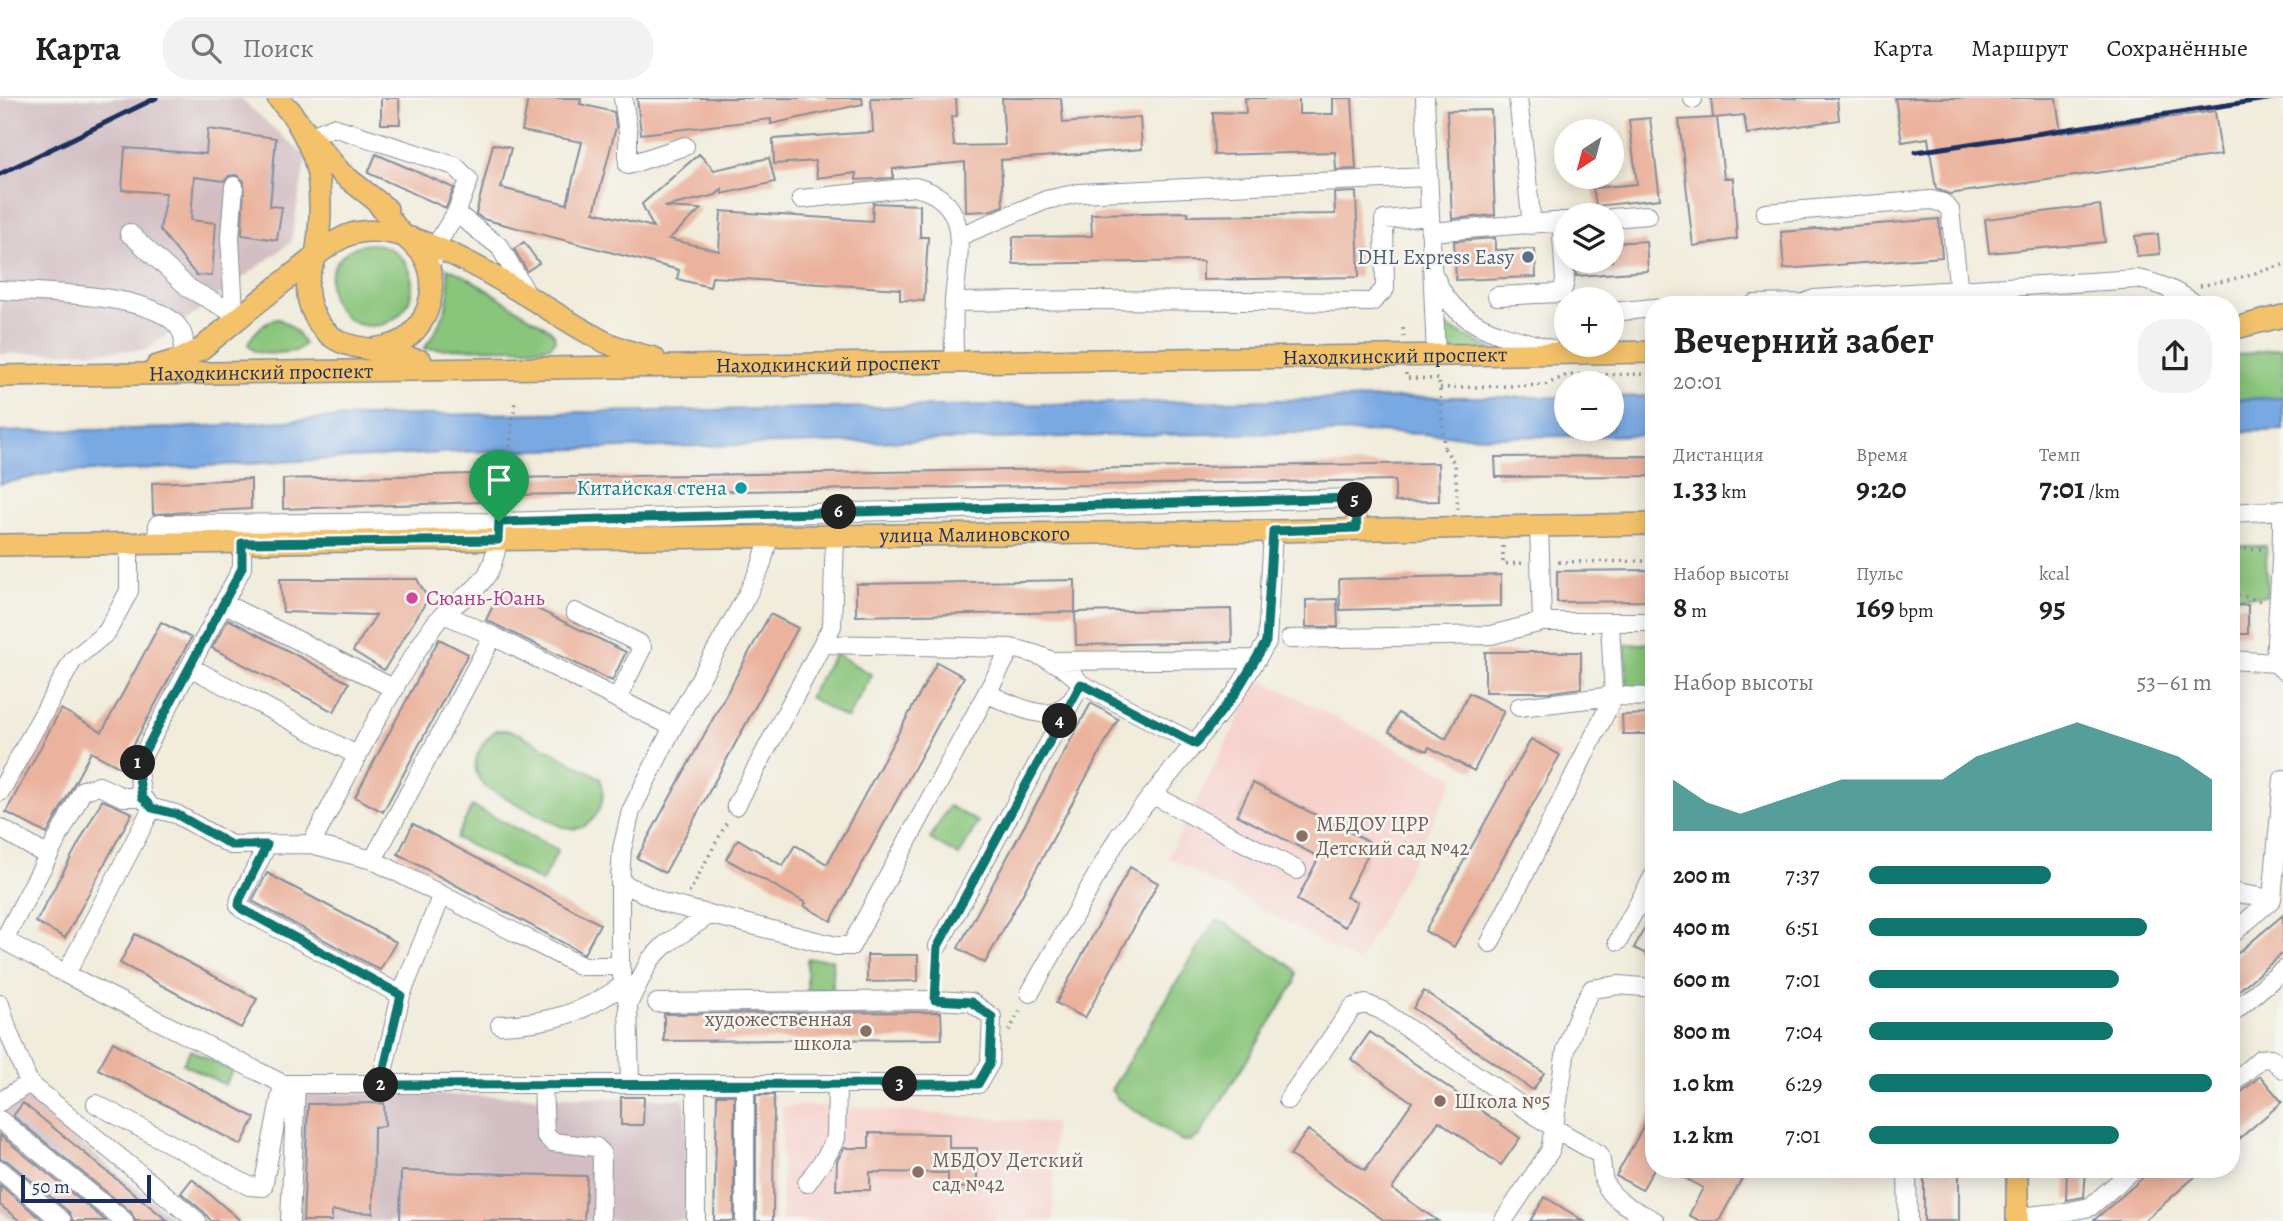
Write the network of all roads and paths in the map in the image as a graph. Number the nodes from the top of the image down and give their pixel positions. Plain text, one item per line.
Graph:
1 (623, 98) edge
2 (1425, 98) edge
3 (1518, 98) edge
4 (284, 104) edge
5 (309, 139) junction
6 (685, 146) dead end
7 (1428, 177) junction
8 (234, 186) dead end
9 (801, 199) dead end
10 (378, 203) junction
11 (456, 213) junction
12 (1765, 213) dead end
13 (1648, 215) dead end
14 (1624, 217) edge
15 (1554, 222) edge
16 (1430, 224) junction
17 (1532, 225) junction
18 (129, 233) dead end
19 (402, 235) junction
20 (960, 236) junction
21 (437, 245) junction
22 (316, 256) junction
23 (2283, 265) edge
24 (1432, 270) junction
25 (430, 273) junction
26 (1565, 273) edge
27 (0, 290) edge
28 (2175, 291) junction
29 (1959, 292) junction
30 (1497, 296) dead end
31 (1876, 296) edge
32 (2183, 296) edge
33 (529, 298) junction
34 (954, 302) junction
35 (1645, 309) edge
36 (1624, 311) edge
37 (237, 315) junction
38 (2283, 316) edge
39 (2240, 327) edge
40 (372, 349) junction
41 (1554, 350) edge
42 (1624, 350) edge
43 (1645, 351) edge
44 (1554, 354) edge
45 (1436, 356) junction
46 (181, 359) junction
47 (954, 361) junction
48 (717, 365) junction
49 (482, 368) junction
50 (247, 372) junction
51 (107, 374) junction
52 (1645, 374) edge
53 (0, 376) edge
54 (515, 401) dead end
55 (1444, 453) dead end
56 (509, 454) dead end
57 (2282, 510) edge
58 (2240, 512) edge
59 (1645, 524) edge
60 (1539, 525) junction
61 (1357, 528) junction
62 (499, 531) junction
63 (1273, 531) junction
64 (835, 536) junction
65 (769, 537) junction
66 (242, 543) junction
67 (129, 544) junction
68 (157, 544) junction
69 (0, 545) edge
70 (2283, 548) edge
71 (2240, 549) edge
72 (1645, 561) edge
73 (1540, 562) junction
74 (2240, 595) edge
75 (223, 603) junction
76 (2277, 604) junction
77 (575, 612) dead end
78 (444, 614) junction
79 (1542, 622) junction
80 (1645, 622) edge
81 (1610, 623) junction
82 (494, 636) junction
83 (1290, 639) dead end
84 (823, 644) junction
85 (1010, 648) junction
86 (1257, 659) junction
87 (1050, 661) junction
88 (2240, 661) edge
89 (2279, 666) edge
90 (190, 667) junction
91 (1081, 684) junction
92 (395, 689) junction
93 (986, 693) junction
94 (1614, 696) junction
95 (1645, 697) edge
96 (617, 699) junction
97 (1071, 701) junction
98 (1519, 707) dead end
99 (673, 727) junction
100 (1196, 744) junction
101 (358, 756) junction
102 (2283, 779) edge
103 (0, 792) edge
104 (1153, 795) junction
105 (147, 803) junction
106 (736, 806) joint
107 (0, 828) edge
108 (311, 844) junction
109 (267, 845) junction
110 (48, 856) junction
111 (373, 860) junction
112 (1297, 870) dead end
113 (620, 882) junction
114 (1645, 892) edge
115 (2240, 894) edge
116 (442, 895) junction
117 (2272, 899) junction
118 (681, 908) junction
119 (709, 915) junction
120 (2240, 927) edge
121 (2, 939) edge
122 (1618, 941) dead end
123 (1490, 943) dead end
124 (938, 946) joint
125 (620, 966) junction
126 (2283, 970) edge
127 (66, 974) junction
128 (623, 985) junction
129 (1645, 987) edge
130 (1030, 993) dead end
131 (401, 995) junction
132 (935, 1000) junction
133 (0, 1003) edge
134 (657, 1003) dead end
135 (628, 1004) junction
136 (2240, 1006) edge
137 (500, 1025) dead end
138 (4, 1031) edge
139 (2283, 1069) edge
140 (2240, 1076) edge
141 (29, 1083) junction
142 (543, 1084) junction
143 (630, 1084) junction
144 (696, 1084) junction
145 (745, 1084) junction
146 (837, 1084) junction
147 (289, 1085) junction
148 (380, 1085) junction
149 (1288, 1100) dead end
150 (0, 1102) edge
151 (96, 1104) dead end
152 (0, 1120) edge
153 (1554, 1128) junction
154 (0, 1170) edge
155 (1907, 1178) edge
156 (2017, 1178) edge
157 (2124, 1178) edge
158 (807, 1184) dead end
159 (2017, 1219) edge
160 (62, 1221) edge
161 (124, 1221) edge
162 (197, 1221) edge
163 (290, 1221) edge
164 (601, 1221) edge
165 (696, 1221) edge
166 (745, 1221) edge
167 (1503, 1221) edge
168 (1655, 1221) edge
169 (1908, 1221) edge

1 - 6 street
2 - 7 street
3 - 17 street
4 - 5 main road
5 - 10 main road
5 - 11 street
5 - 22 main road
7 - 16 street
7 - 20 street
8 - 37 street
9 - 20 street
10 - 19 main road
10 - 21 main road
11 - 21 street
11 - 33 street
12 - 29 street
13 - 14 street
15 - 17 street
16 - 17 street
16 - 24 street
16 - 34 street
18 - 37 street
19 - 21 main road
19 - 22 main road
19 - 25 main road
20 - 34 street
21 - 25 street
21 - 33 main road
22 - 37 main road
22 - 40 main road
23 - 28 path
24 - 41 street
24 - 45 street
25 - 40 main road
26 - 30 street
27 - 46 street
28 - 29 street
28 - 32 street
29 - 31 street
33 - 48 main road
34 - 47 street
35 - 36 street
37 - 46 main road
38 - 39 main road
40 - 49 main road
40 - 50 main road
42 - 43 main road, Находкинский проспект
44 - 45 main road, Находкинский проспект
45 - 47 main road, Находкинский проспект
46 - 51 main road
47 - 48 main road, Находкинский проспект
48 - 49 main road, Находкинский проспект
49 - 50 main road, Находкинский проспект
50 - 51 main road, Находкинский проспект
51 - 53 main road, Находкинский проспект
52 - 55 path
54 - 56 path
57 - 58 street
57 - 70 street
59 - 60 main road, улица Малиновского
60 - 61 main road, улица Малиновского
60 - 73 street
61 - 62 street
61 - 63 main road, улица Малиновского
62 - 65 main road, улица Малиновского
62 - 66 main road, улица Малиновского
62 - 68 street
62 - 78 street
63 - 64 main road, улица Малиновского
63 - 86 street
64 - 65 main road, улица Малиновского
64 - 84 street
65 - 99 street
66 - 68 main road, улица Малиновского
66 - 75 street
67 - 68 main road, улица Малиновского
67 - 69 main road, улица Малиновского
67 - 103 street
70 - 71 path
70 - 76 street
72 - 73 path
73 - 79 street
74 - 76 path
75 - 90 street
75 - 92 street
76 - 89 street
77 - 96 street
78 - 82 street
78 - 92 street
79 - 81 street
79 - 83 street
80 - 81 street
81 - 94 street
82 - 96 street
82 - 111 street
84 - 85 street
84 - 106 street
85 - 87 street
85 - 93 street
86 - 87 street
86 - 100 street
87 - 91 street
88 - 89 street
90 - 101 street
90 - 105 street
91 - 97 street
91 - 100 street
92 - 101 street
93 - 97 street
93 - 119 street
94 - 95 street
94 - 98 street
94 - 123 street
96 - 99 street
97 - 124 street
99 - 113 street
100 - 104 street
101 - 108 street
102 - 117 street
104 - 112 street
104 - 130 street
105 - 109 street
105 - 110 street
105 - 127 street
106 - 118 path
107 - 110 street
108 - 109 street
108 - 111 street
109 - 131 street
110 - 121 street
111 - 116 street
113 - 118 street
113 - 125 street
114 - 122 street
115 - 117 street
116 - 125 street
116 - 131 street
117 - 120 street
118 - 119 street
119 - 135 street
121 - 127 street
124 - 132 path
125 - 128 street
126 - 136 street
127 - 147 street
128 - 135 street
128 - 137 street
129 - 153 street
131 - 148 street
132 - 134 street
132 - 146 street
133 - 138 street
135 - 143 street
138 - 141 street
139 - 140 street
141 - 150 street
141 - 162 street
142 - 143 street
142 - 148 street
142 - 164 street
143 - 144 street
144 - 145 street
144 - 165 street
145 - 146 street
145 - 166 street
146 - 158 street
147 - 148 street
147 - 151 street
147 - 163 street
149 - 153 street
152 - 161 street
153 - 167 street
153 - 168 street
154 - 160 street
155 - 169 street
156 - 159 main road
157 - 159 street

